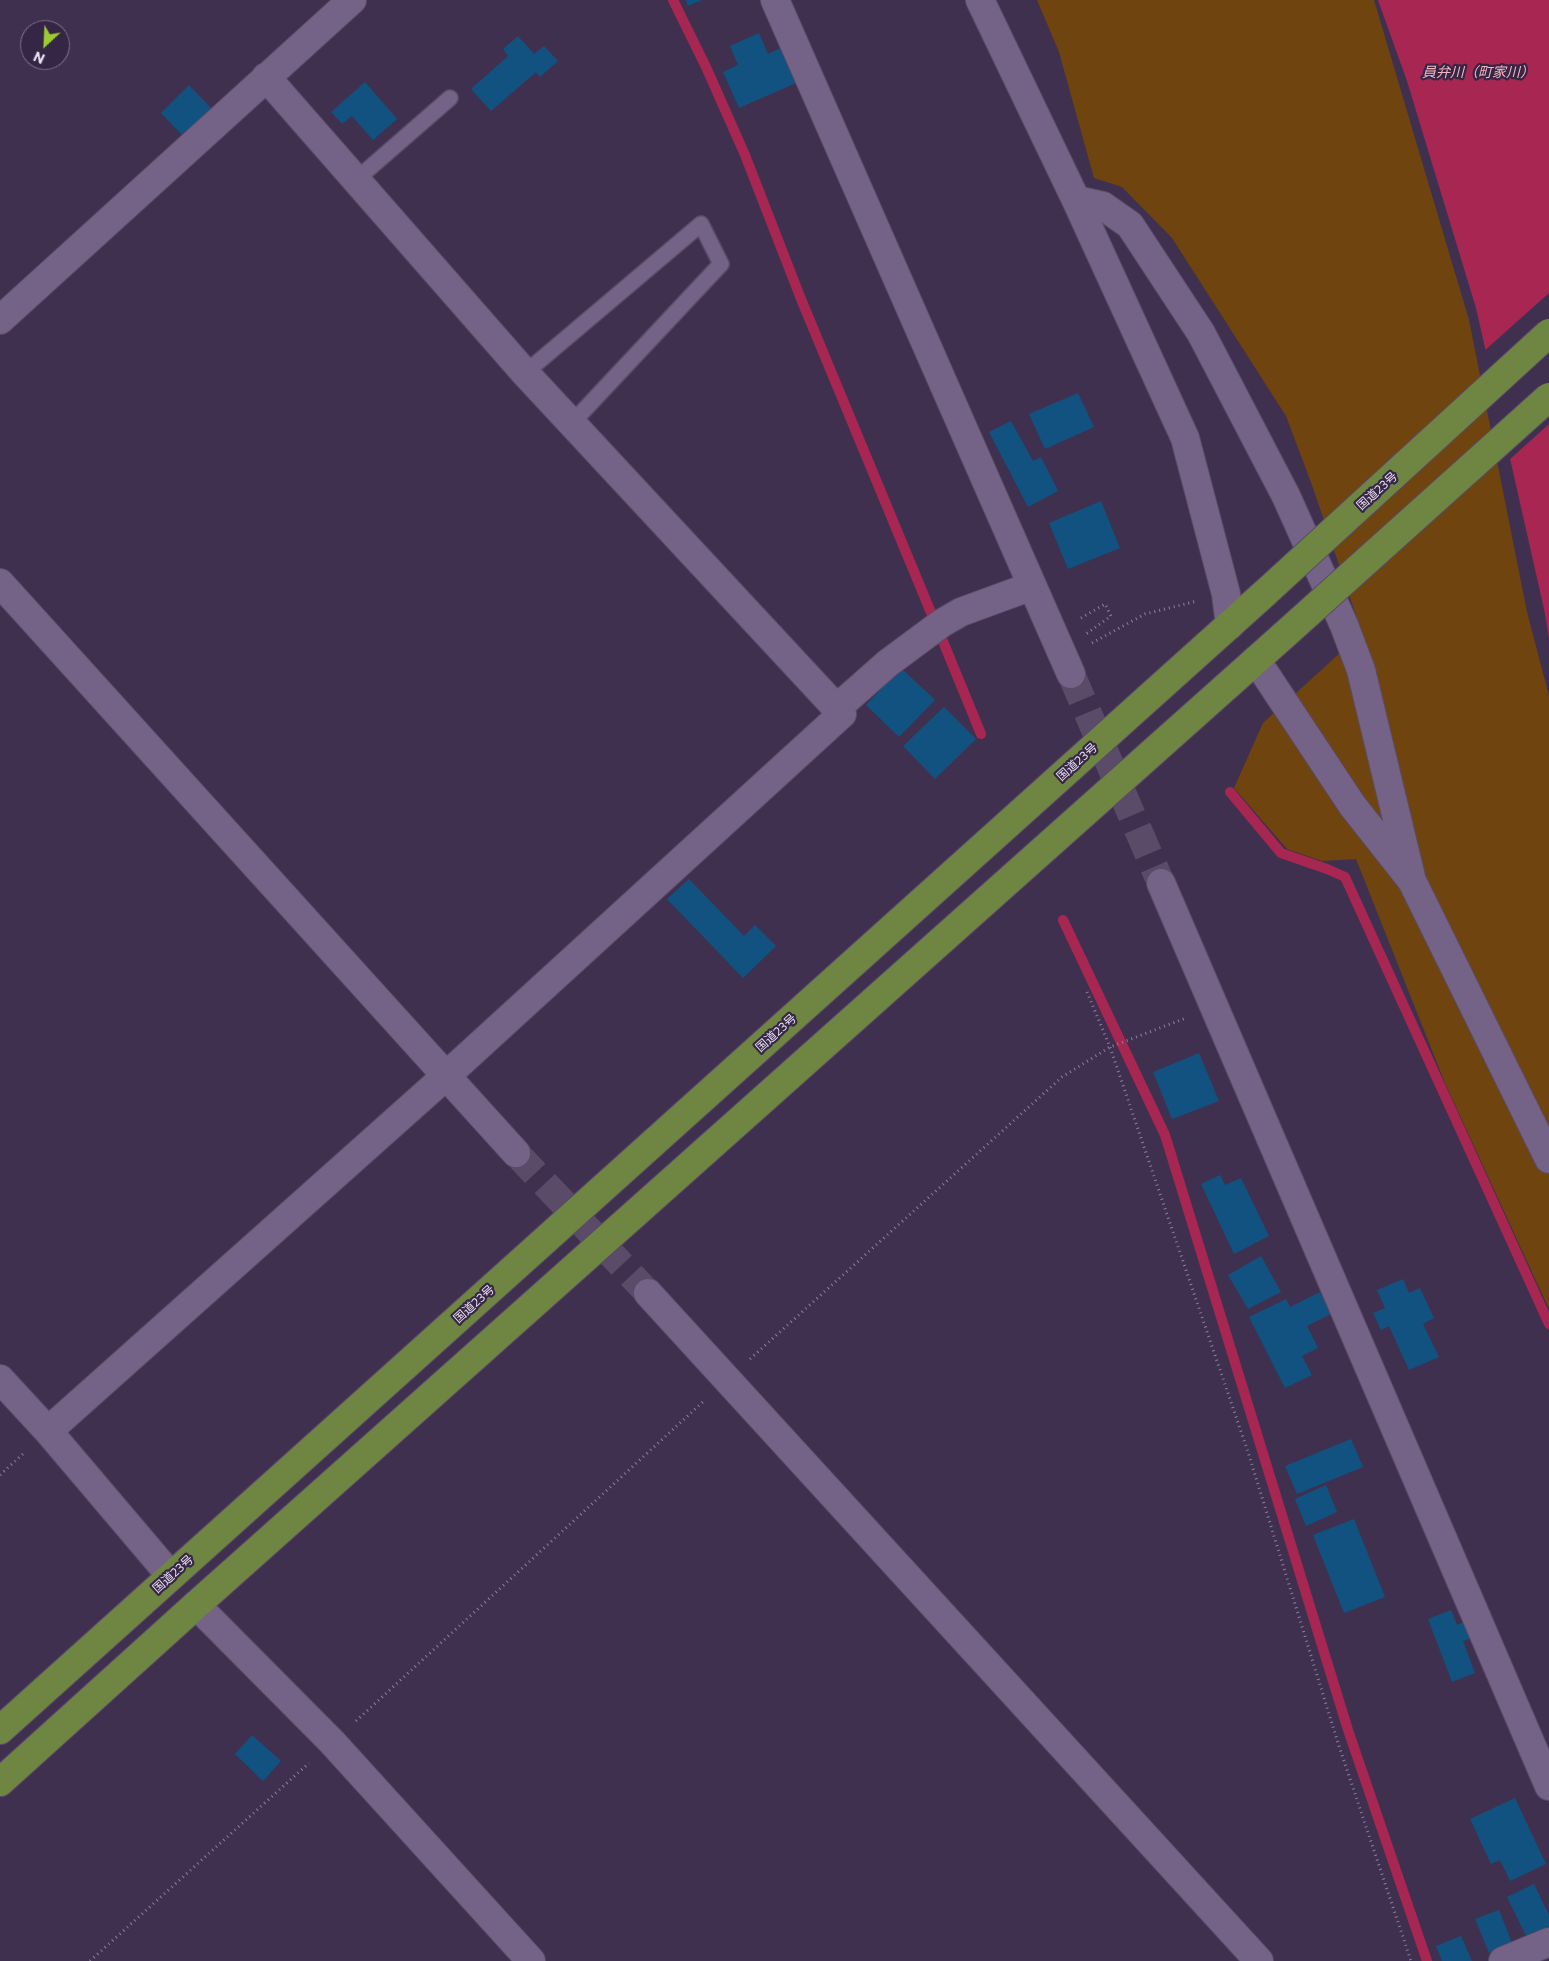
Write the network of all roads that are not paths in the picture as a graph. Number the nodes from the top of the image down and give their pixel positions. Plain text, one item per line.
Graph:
1 (352, 0) edge
2 (775, 0) edge
3 (980, 0) edge
4 (266, 77) junction
5 (450, 98) dead end
6 (356, 179) junction
7 (1076, 200) junction
8 (0, 320) edge
9 (1549, 333) edge
10 (525, 372) junction
11 (1549, 397) edge
12 (572, 423) junction
13 (0, 582) edge
14 (1032, 586) junction
15 (1230, 624) junction
16 (1256, 660) junction
17 (1071, 674) tunnel mouth
18 (837, 708) junction
19 (1412, 881) junction
20 (1161, 883) tunnel mouth
21 (447, 1075) junction
22 (516, 1153) tunnel mouth
23 (1549, 1159) edge
24 (648, 1293) tunnel mouth
25 (0, 1379) edge
26 (48, 1431) junction
27 (171, 1576) junction
28 (196, 1605) junction
29 (0, 1730) edge
30 (0, 1782) edge
31 (1549, 1786) edge
32 (1549, 1942) edge
33 (531, 1961) edge
34 (1259, 1961) edge
35 (1503, 1961) edge

1 - 4 street
2 - 14 street
3 - 7 street
4 - 6 street
4 - 8 street
5 - 6 lane
6 - 10 street
7 - 15 street
7 - 19 street
9 - 15 highway, 国道23号, bridge
10 - 12 street
10 - 12 lane
11 - 16 highway, bridge
12 - 18 street
13 - 21 street
14 - 17 street
14 - 18 street
15 - 27 highway, 国道23号
16 - 19 street
16 - 28 highway
18 - 21 street
19 - 23 street
20 - 31 street
21 - 22 street
21 - 26 street
24 - 34 street
25 - 26 street
26 - 27 street
27 - 29 highway, 国道23号
28 - 30 highway
28 - 33 street
32 - 35 street

